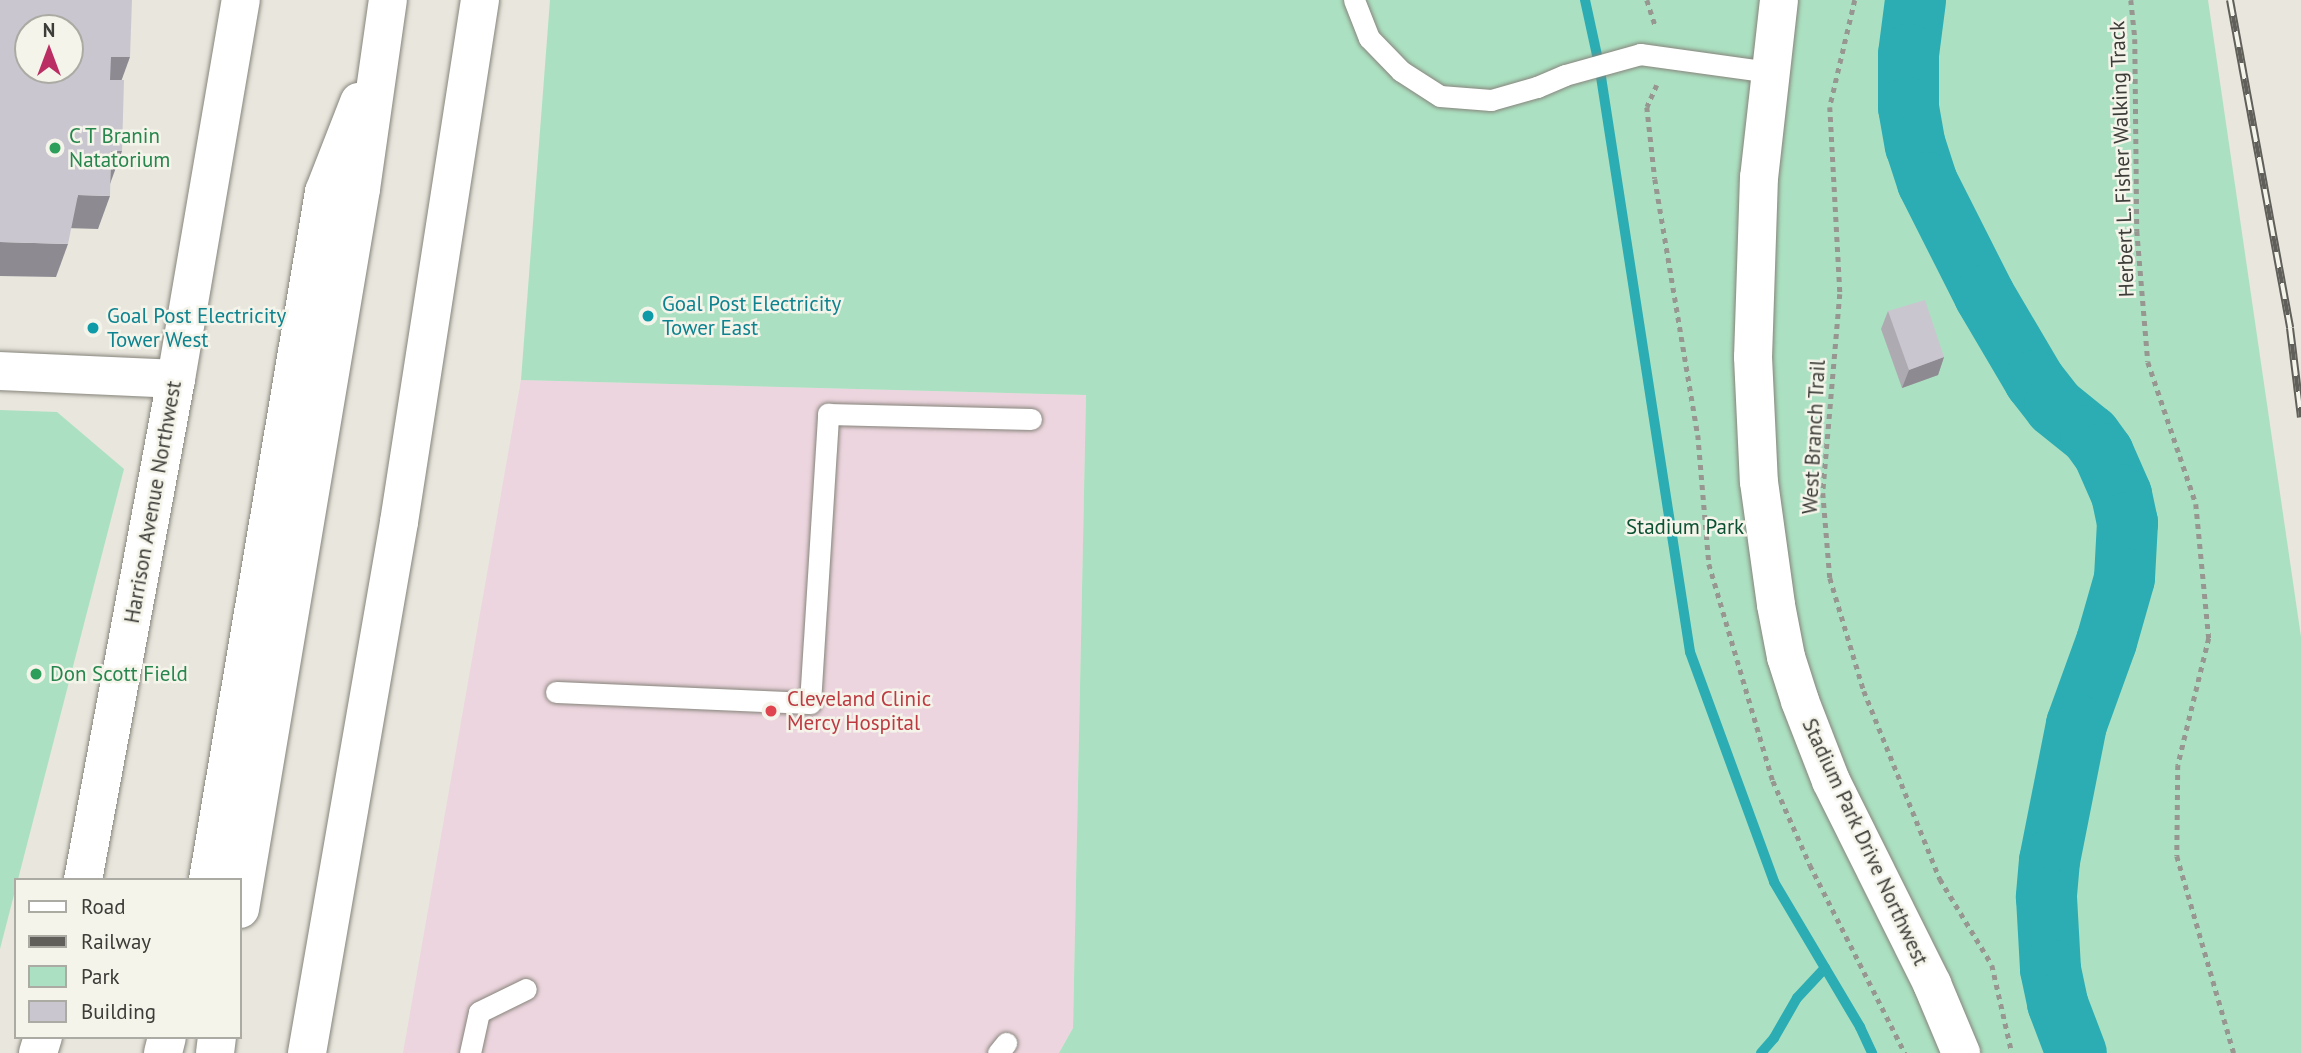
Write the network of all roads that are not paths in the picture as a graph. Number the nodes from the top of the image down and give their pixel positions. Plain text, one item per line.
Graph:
1 (241, 0) edge
2 (388, 0) edge
3 (480, 0) edge
4 (1354, 0) edge
5 (1779, 0) edge
6 (383, 42) junction
7 (1769, 72) junction
8 (0, 371) edge
9 (176, 379) junction
10 (1031, 419) dead end
11 (556, 692) dead end
12 (83, 878) edge
13 (208, 878) edge
14 (336, 883) junction
15 (242, 897) edge
16 (526, 989) dead end
17 (307, 1053) edge
18 (324, 1053) edge
19 (470, 1053) edge
20 (1961, 1053) edge

1 - 9 main road, Harrison Avenue Northwest
2 - 6 main road
3 - 14 main road
4 - 7 lane
5 - 7 main road, Stadium Park Drive Northwest
6 - 13 main road
6 - 15 main road
7 - 20 main road, Stadium Park Drive Northwest
8 - 9 main road
9 - 12 main road, Harrison Avenue Northwest
10 - 11 lane
14 - 17 main road
14 - 18 main road
16 - 19 lane

